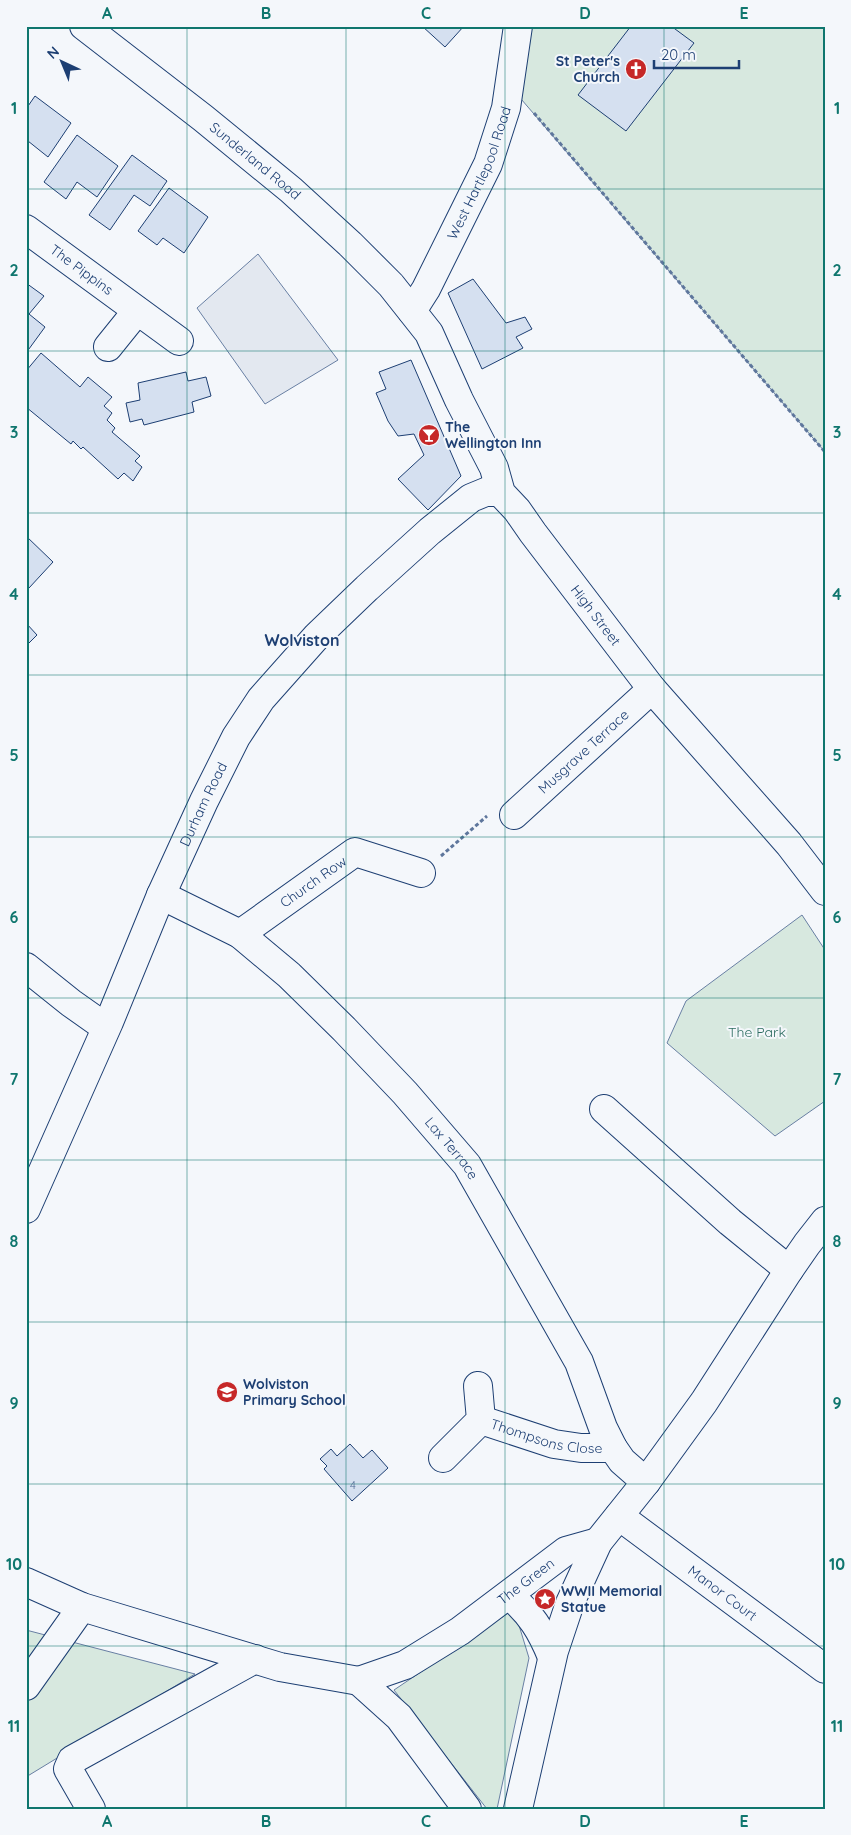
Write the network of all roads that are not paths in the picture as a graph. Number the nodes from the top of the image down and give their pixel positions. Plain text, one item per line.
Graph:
1 (84, 26) edge
2 (518, 26) edge
3 (26, 230) edge
4 (412, 310) junction
5 (137, 311) junction
6 (179, 341) dead end
7 (108, 347) dead end
8 (501, 493) junction
9 (652, 689) junction
10 (514, 815) road end
11 (421, 873) road end
12 (825, 890) edge
13 (161, 895) junction
14 (240, 934) junction
15 (26, 967) edge
16 (105, 1027) junction
17 (604, 1110) dead end
18 (26, 1208) edge
19 (825, 1221) edge
20 (789, 1270) junction
21 (478, 1386) dead end
22 (481, 1420) junction
23 (613, 1448) junction
24 (442, 1458) dead end
25 (646, 1482) junction
26 (619, 1516) junction
27 (598, 1542) junction
28 (26, 1582) edge
29 (509, 1595) junction
30 (82, 1606) junction
31 (552, 1657) junction
32 (255, 1659) junction
33 (825, 1669) edge
34 (359, 1680) junction
35 (26, 1686) edge
36 (91, 1809) edge
37 (467, 1809) edge
38 (518, 1809) edge

1 - 4 street, Sunderland Road
2 - 4 street, West Hartlepool Road
3 - 5 street, The Pippins
4 - 8 street, High Street
5 - 6 street, The Pippins
5 - 7 street
8 - 9 street, High Street
8 - 13 street, Durham Road
9 - 10 street, Musgrave Terrace
9 - 12 street, High Street
11 - 14 street, Church Row
13 - 14 street, Lax Terrace
13 - 16 street, Durham Road
14 - 23 street, Lax Terrace
15 - 16 street
16 - 18 street, Durham Road
17 - 20 street
19 - 20 street
20 - 25 street
21 - 22 street, Thompsons Close
22 - 23 street, Thompsons Close
22 - 24 street, Thompsons Close
23 - 25 street, Lax Terrace
25 - 26 street
26 - 27 street
26 - 33 street, Manor Court
27 - 29 street, The Green
27 - 31 street
28 - 30 street
29 - 31 street
29 - 34 street, The Green
30 - 32 street
30 - 35 street
31 - 38 street
32 - 34 street
32 - 36 street
34 - 37 street

